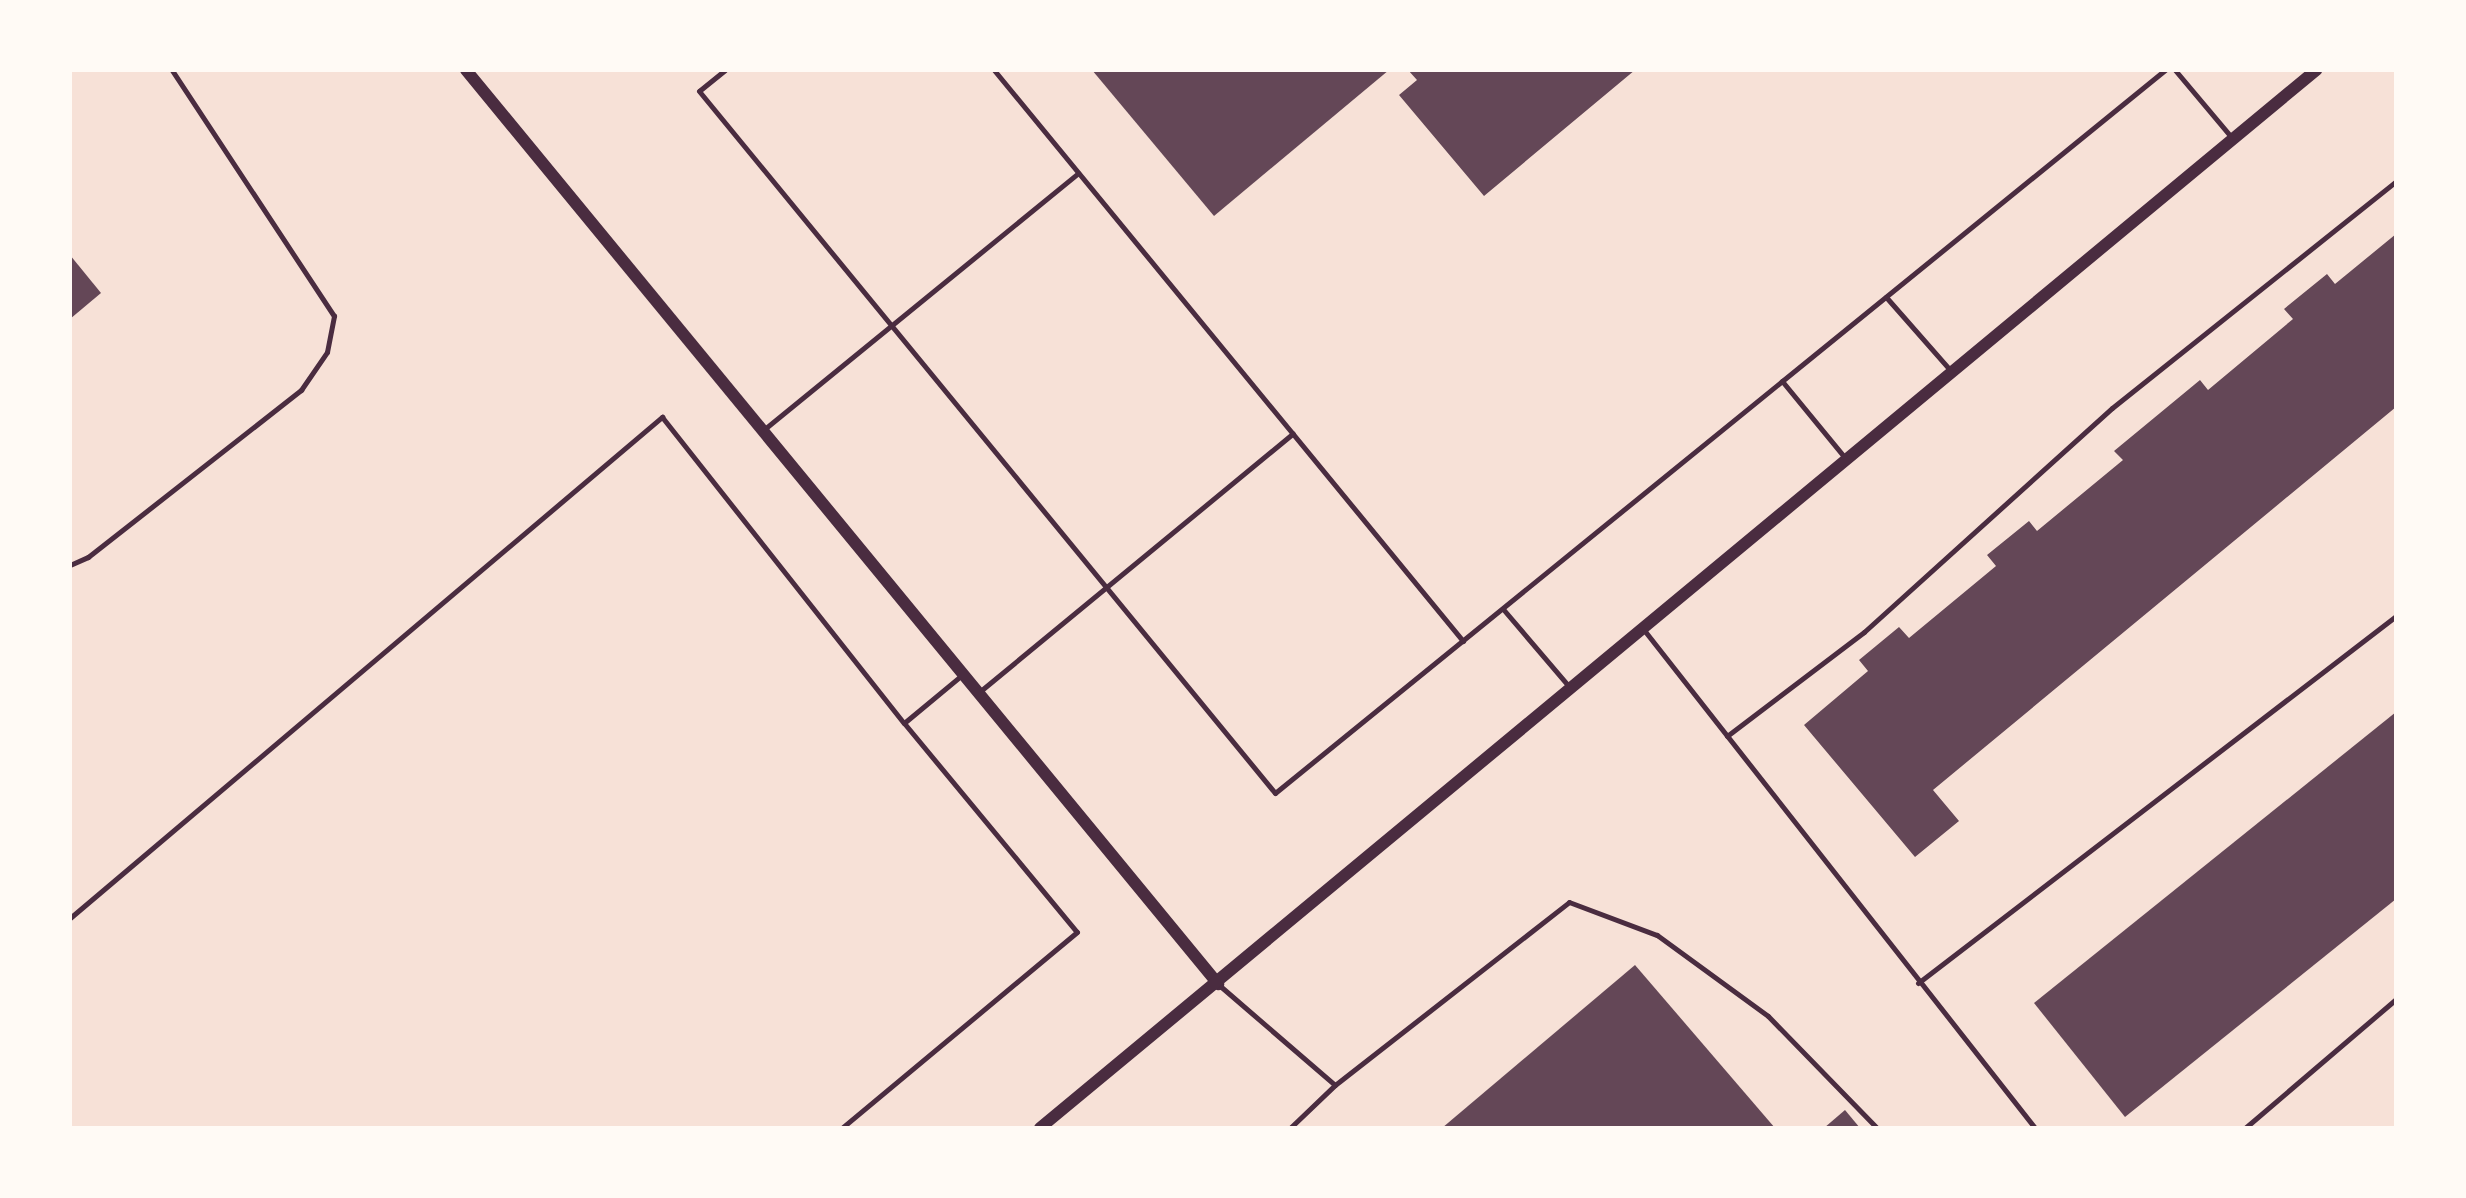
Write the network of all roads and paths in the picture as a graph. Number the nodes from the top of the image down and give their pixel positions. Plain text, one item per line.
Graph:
1 (172, 70) edge
2 (466, 70) edge
3 (724, 70) edge
4 (994, 70) edge
5 (2165, 70) edge
6 (2175, 70) edge
7 (2316, 70) edge
8 (2233, 139) junction
9 (1078, 173) junction
10 (2396, 181) edge
11 (1886, 297) junction
12 (891, 325) junction
13 (1953, 373) junction
14 (1782, 382) junction
15 (762, 431) junction
16 (1293, 433) junction
17 (1847, 460) junction
18 (70, 565) edge
19 (1106, 588) junction
20 (1503, 609) junction
21 (2396, 616) edge
22 (1644, 630) junction
23 (1463, 641) junction
24 (963, 674) junction
25 (1572, 690) junction
26 (978, 693) junction
27 (904, 723) junction
28 (1727, 736) junction
29 (70, 918) edge
30 (1918, 983) junction
31 (1218, 984) junction
32 (2396, 999) edge
33 (1335, 1085) junction
34 (842, 1128) edge
35 (1040, 1128) edge
36 (1290, 1128) edge
37 (1877, 1128) edge
38 (2035, 1128) edge
39 (2245, 1128) edge

1 - 18 lane
2 - 15 street
3 - 12 lane
4 - 9 lane
5 - 11 lane
6 - 8 lane
7 - 8 street
8 - 13 street
9 - 12 lane
9 - 16 lane
10 - 28 lane
11 - 13 lane
11 - 14 lane
12 - 15 lane
12 - 19 lane
13 - 17 street
14 - 17 lane
14 - 20 lane
15 - 24 street
16 - 19 lane
16 - 23 lane
17 - 22 street
19 - 23 lane
19 - 26 lane
20 - 23 lane
20 - 25 lane
21 - 30 lane
22 - 25 street
22 - 28 lane
24 - 26 street
24 - 27 lane
25 - 31 street
26 - 31 street
27 - 29 lane
27 - 34 lane
28 - 30 lane
30 - 38 lane
31 - 33 lane
31 - 35 street
32 - 39 lane
33 - 36 lane
33 - 37 lane

